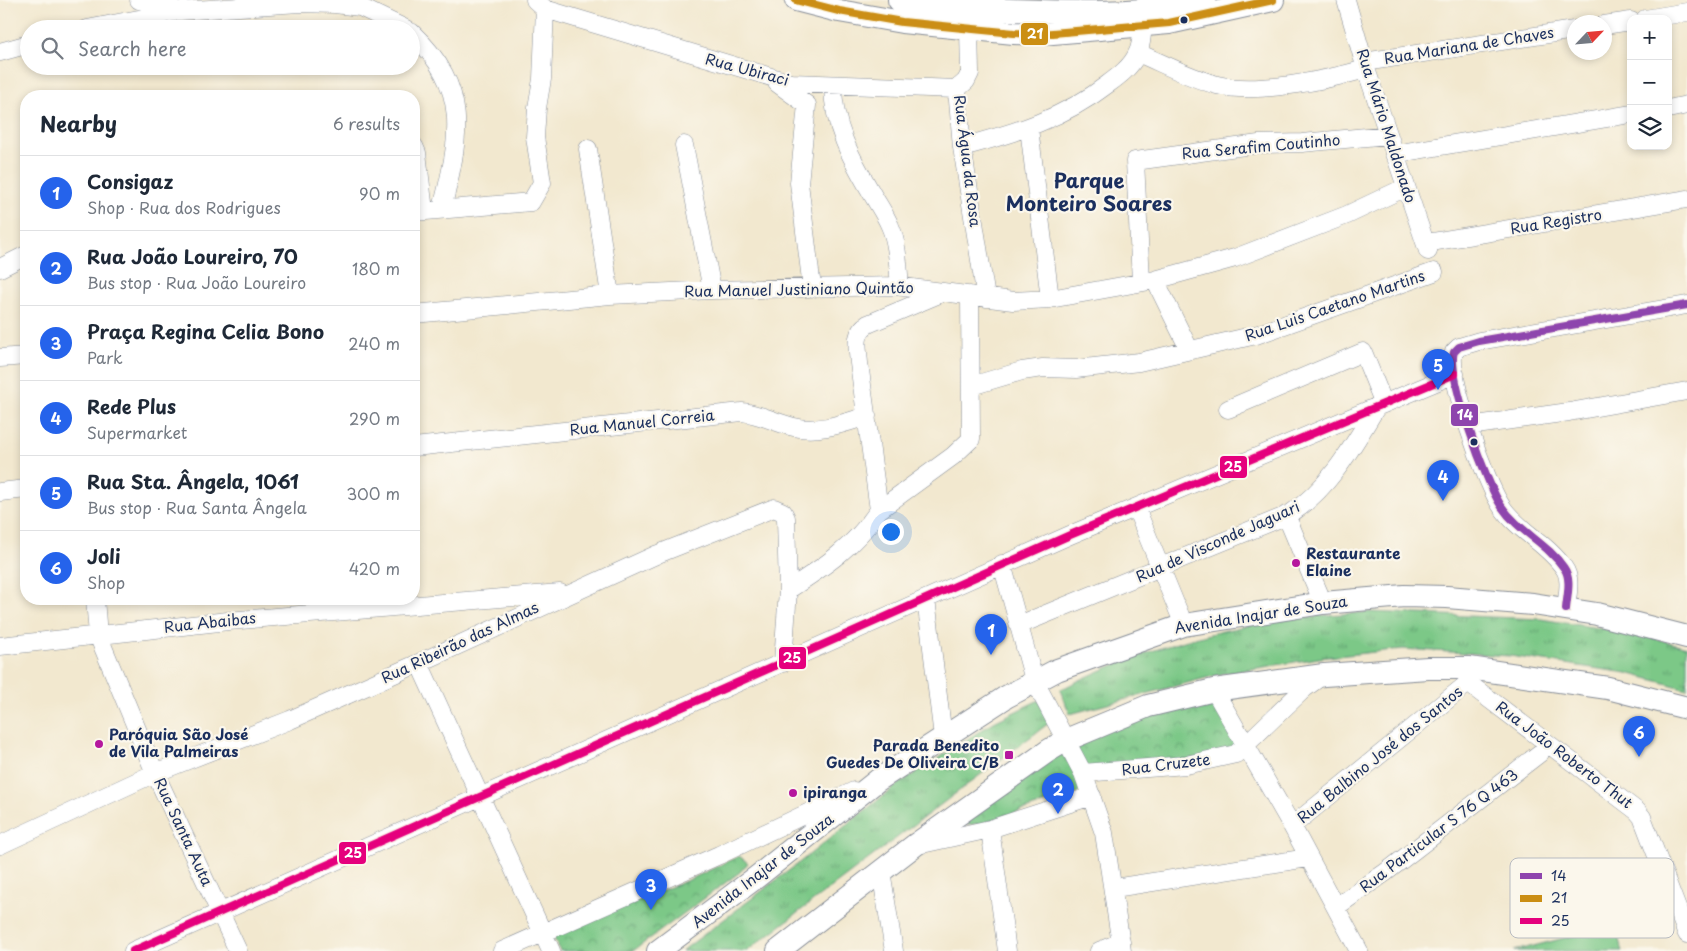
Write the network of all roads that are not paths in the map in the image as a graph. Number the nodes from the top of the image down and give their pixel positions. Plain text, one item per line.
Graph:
1 (138, 0) edge
2 (796, 0) edge
3 (899, 0) edge
4 (1025, 0) edge
5 (1205, 0) edge
6 (1273, 0) edge
7 (1346, 0) edge
8 (540, 5) edge
9 (1000, 5) edge
10 (180, 11) junction
11 (1048, 12) junction
12 (1144, 12) edge
13 (1687, 12) edge
14 (1669, 15) edge
15 (134, 20) edge
16 (387, 20) edge
17 (1627, 22) edge
18 (1612, 24) edge
19 (978, 30) junction
20 (1567, 31) edge
21 (420, 41) edge
22 (1138, 53) junction
23 (1365, 65) junction
24 (768, 78) junction
25 (833, 85) junction
26 (957, 89) junction
27 (1687, 105) edge
28 (1672, 108) edge
29 (1627, 115) edge
30 (1028, 128) junction
31 (1388, 135) junction
32 (684, 145) dead end
33 (962, 147) junction
34 (588, 149) dead end
35 (1394, 154) junction
36 (1406, 187) junction
37 (1687, 199) edge
38 (442, 209) junction
39 (420, 211) edge
40 (1427, 247) joint
41 (20, 258) edge
42 (0, 268) edge
43 (1434, 272) dead end
44 (1148, 280) junction
45 (900, 286) junction
46 (812, 288) junction
47 (712, 290) junction
48 (946, 292) junction
49 (610, 295) junction
50 (978, 296) junction
51 (1050, 300) junction
52 (1687, 305) edge
53 (420, 313) edge
54 (1189, 350) junction
55 (20, 356) edge
56 (0, 358) edge
57 (1455, 374) junction
58 (971, 386) junction
59 (1687, 391) edge
60 (1380, 405) junction
61 (1228, 409) dead end
62 (866, 416) junction
63 (1469, 426) junction
64 (420, 446) edge
65 (20, 490) edge
66 (0, 492) edge
67 (1136, 508) junction
68 (879, 510) junction
69 (1286, 515) junction
70 (1002, 564) junction
71 (1161, 567) junction
72 (788, 590) junction
73 (571, 592) junction
74 (926, 599) junction
75 (420, 601) edge
76 (1322, 603) junction
77 (96, 605) edge
78 (378, 605) edge
79 (1566, 609) junction
80 (1019, 625) junction
81 (1184, 625) junction
82 (98, 635) junction
83 (1687, 637) edge
84 (0, 646) edge
85 (419, 663) junction
86 (783, 663) junction
87 (1324, 675) junction
88 (1469, 676) junction
89 (1034, 680) junction
90 (1214, 690) junction
91 (1687, 708) edge
92 (943, 737) junction
93 (1066, 740) junction
94 (1246, 747) junction
95 (1540, 753) dead end
96 (155, 773) junction
97 (1083, 773) junction
98 (878, 780) junction
99 (1092, 796) junction
100 (481, 797) junction
101 (1292, 826) junction
102 (990, 828) junction
103 (0, 845) edge
104 (915, 845) junction
105 (1308, 858) junction
106 (1658, 858) edge
107 (881, 871) junction
108 (1114, 888) junction
109 (1674, 900) edge
110 (1336, 907) junction
111 (220, 912) junction
112 (542, 933) junction
113 (1687, 934) edge
114 (1122, 947) edge
115 (782, 950) edge
116 (133, 951) edge
117 (238, 951) edge
118 (502, 951) edge
119 (551, 951) edge
120 (658, 951) edge
121 (894, 951) edge
122 (1007, 951) edge
123 (1099, 951) edge
124 (1359, 951) edge

1 - 10 street
2 - 19 main road
3 - 9 main road
4 - 11 street
5 - 12 main road
6 - 12 main road
7 - 23 street, Rua Mário Maldonado
8 - 24 street, Rua Ubiraci
8 - 38 street
9 - 11 main road
9 - 19 street
10 - 15 street
10 - 16 street
11 - 12 main road
12 - 19 main road
12 - 22 street
13 - 14 street
17 - 18 street
19 - 26 street, Rua Água da Rosa
20 - 23 street, Rua Mariana de Chaves
21 - 38 street
22 - 23 street, Rua Mariana de Chaves
22 - 30 street
23 - 31 street, Rua Mário Maldonado
24 - 25 street, Rua Ubiraci
24 - 46 street
25 - 26 street, Rua Ubiraci
25 - 45 street
26 - 33 street, Rua Água da Rosa
27 - 28 street
29 - 35 street
30 - 33 street
30 - 51 street
31 - 35 street, Rua Mário Maldonado
31 - 44 street, Rua Serafim Coutinho
32 - 47 street
33 - 50 street, Rua Água da Rosa
34 - 49 street
35 - 36 street, Rua Mário Maldonado
36 - 40 street, Rua Mário Maldonado
36 - 44 street, Rua Manuel Justiniano Quintão
37 - 40 street, Rua Registro
38 - 39 street
41 - 42 street
43 - 54 street, Rua Luis Caetano Martins
44 - 51 street, Rua Manuel Justiniano Quintão
44 - 54 street
45 - 46 street, Rua Manuel Justiniano Quintão
45 - 48 street, Rua Manuel Justiniano Quintão
46 - 47 street, Rua Manuel Justiniano Quintão
47 - 49 street, Rua Manuel Justiniano Quintão
48 - 50 street, Rua Manuel Justiniano Quintão
48 - 62 street
49 - 53 street, Rua Manuel Justiniano Quintão
50 - 51 street, Rua Manuel Justiniano Quintão
50 - 58 street, Rua Água da Rosa
52 - 57 street
54 - 58 street, Rua Luis Caetano Martins
55 - 56 street
57 - 60 street
57 - 63 street
58 - 68 street, Rua Água da Rosa
59 - 63 street
60 - 61 street
60 - 67 street
60 - 69 street, Rua de Visconde Jaguari
62 - 64 street, Rua Manuel Correia
62 - 68 street
63 - 79 street
65 - 66 street
67 - 70 street
67 - 71 street
68 - 72 street
69 - 71 street, Rua de Visconde Jaguari
69 - 76 street
70 - 74 street
70 - 80 street
71 - 80 street, Rua de Visconde Jaguari
71 - 81 street
72 - 73 street, Rua Ribeirão das Almas
72 - 86 street, Rua Ribeirão das Almas
73 - 75 street, Rua Abaibas
73 - 85 street, Rua Ribeirão das Almas
74 - 86 street
74 - 92 street
76 - 79 main road, Avenida Inajar de Souza
76 - 81 main road, Avenida Inajar de Souza
77 - 82 street, Rua Santa Auta
78 - 82 street, Rua Abaibas
79 - 83 main road, Avenida Inajar de Souza
80 - 89 street
81 - 89 main road, Avenida Inajar de Souza
82 - 84 street, Rua Abaibas
82 - 96 street, Rua Santa Auta
85 - 96 street, Rua Ribeirão das Almas
85 - 100 street
86 - 100 street
87 - 88 main road
87 - 90 main road
87 - 94 street
88 - 91 main road
88 - 101 street, Rua Balbino José dos Santos
88 - 106 street, Rua João Roberto Thut
89 - 92 main road, Avenida Inajar de Souza
89 - 93 street
90 - 93 main road
90 - 94 street
92 - 98 main road, Avenida Inajar de Souza
93 - 97 street
93 - 104 main road
94 - 97 street, Rua Cruzete
94 - 101 street
95 - 110 street, Rua Particular S 76 Q 463
96 - 103 street, Rua Ribeirão das Almas
96 - 111 street, Rua Santa Auta
97 - 99 street
98 - 112 street
98 - 120 main road, Avenida Inajar de Souza
99 - 102 street
99 - 108 street
100 - 111 street
100 - 112 street
101 - 105 street
102 - 104 street
102 - 122 street
104 - 107 main road
105 - 108 street
105 - 110 street
107 - 115 main road
107 - 121 street
108 - 114 street
109 - 113 street, Rua João Roberto Thut
110 - 124 street
111 - 116 street
111 - 117 street, Rua Santa Auta
112 - 118 street
112 - 119 street
114 - 123 street

